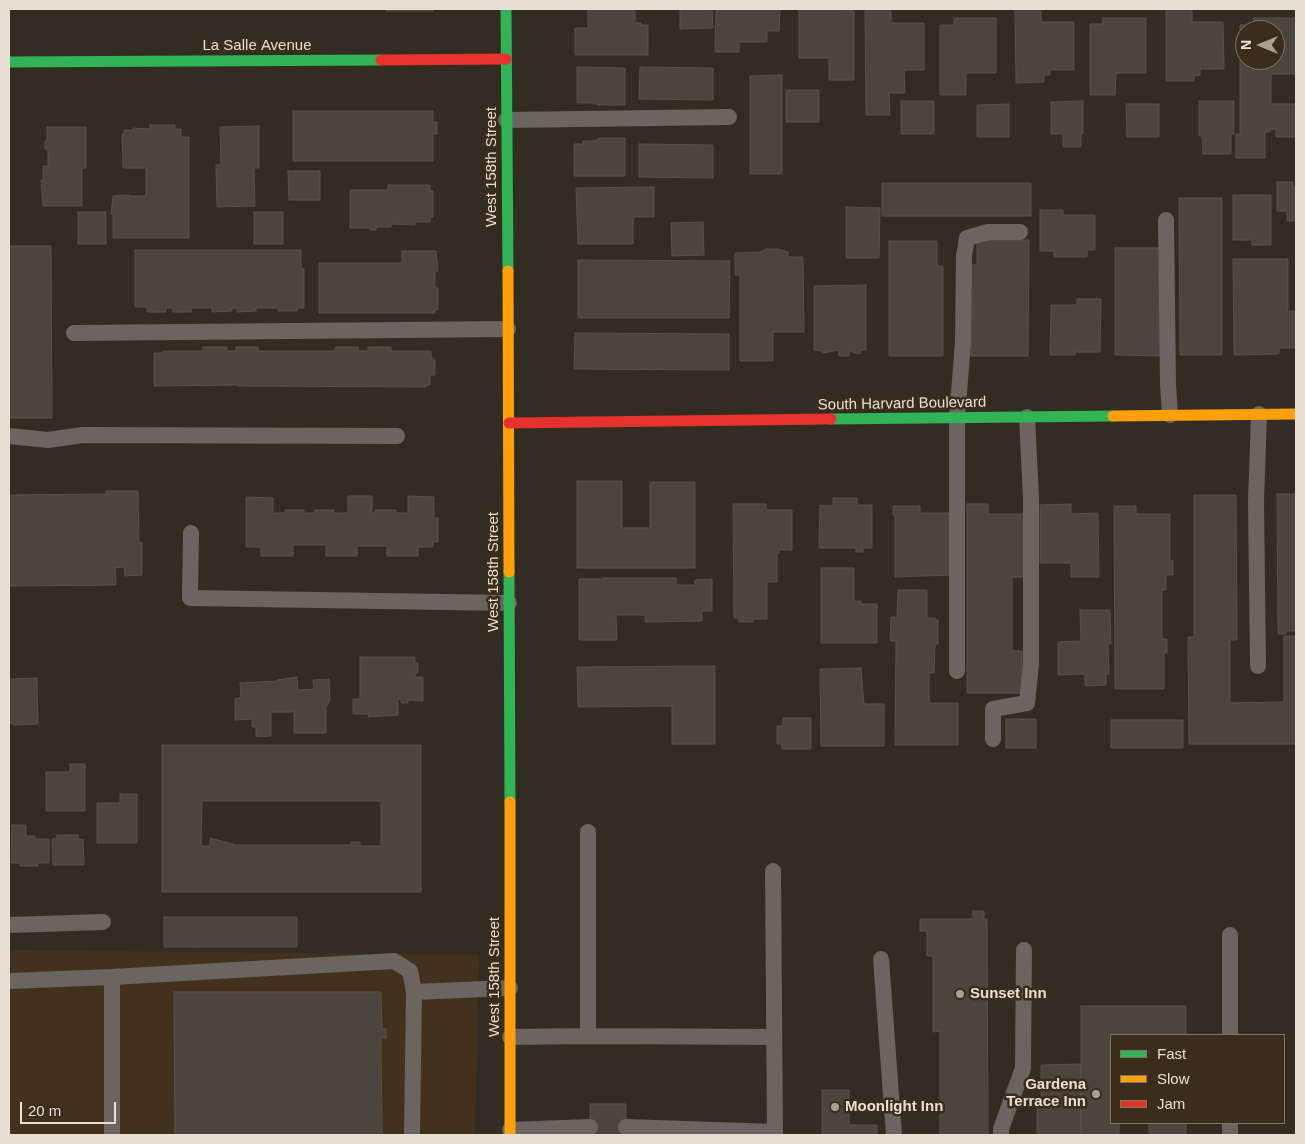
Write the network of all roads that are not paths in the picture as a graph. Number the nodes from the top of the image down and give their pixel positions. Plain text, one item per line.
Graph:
1 (506, 9) edge
2 (506, 59) junction
3 (9, 62) edge
4 (729, 117) dead end
5 (506, 120) junction
6 (1166, 220) dead end
7 (1020, 232) dead end
8 (508, 329) junction
9 (74, 333) dead end
10 (1259, 414) junction
11 (1296, 414) edge
12 (1170, 415) junction
13 (1028, 417) junction
14 (957, 418) junction
15 (509, 423) junction
16 (9, 436) edge
17 (397, 436) dead end
18 (191, 533) dead end
19 (509, 603) junction
20 (1258, 666) dead end
21 (957, 671) dead end
22 (993, 739) dead end
23 (588, 832) dead end
24 (772, 871) dead end
25 (103, 922) dead end
26 (9, 925) edge
27 (1230, 935) dead end
28 (1024, 950) dead end
29 (881, 958) dead end
30 (112, 977) junction
31 (9, 981) edge
32 (510, 988) junction
33 (414, 992) junction
34 (1230, 1034) edge
35 (588, 1036) junction
36 (510, 1037) junction
37 (774, 1037) junction
38 (590, 1127) dead end
39 (626, 1127) dead end
40 (510, 1133) edge
41 (775, 1134) edge
42 (112, 1135) edge
43 (412, 1135) edge
44 (894, 1135) edge
45 (1001, 1135) edge

1 - 2 street, West 158th Street
2 - 3 street, La Salle Avenue
2 - 5 street, West 158th Street
4 - 5 lane
5 - 8 street, West 158th Street
6 - 12 lane
7 - 14 lane
8 - 9 lane
8 - 15 street, West 158th Street
10 - 11 street, South Harvard Boulevard
10 - 12 street, South Harvard Boulevard
10 - 20 lane
12 - 13 street, South Harvard Boulevard
13 - 14 street, South Harvard Boulevard
13 - 22 lane
14 - 15 street, South Harvard Boulevard
14 - 21 lane
15 - 19 street, West 158th Street
16 - 17 lane
18 - 19 lane
19 - 32 street, West 158th Street
23 - 35 lane
24 - 37 lane
25 - 26 lane
27 - 34 lane
28 - 45 lane
29 - 44 lane
30 - 31 lane
30 - 33 lane
30 - 42 lane
32 - 33 lane
32 - 36 street, West 158th Street
33 - 43 lane
35 - 36 lane
35 - 37 lane
36 - 40 street, West 158th Street
37 - 41 lane
38 - 40 lane
39 - 41 lane

